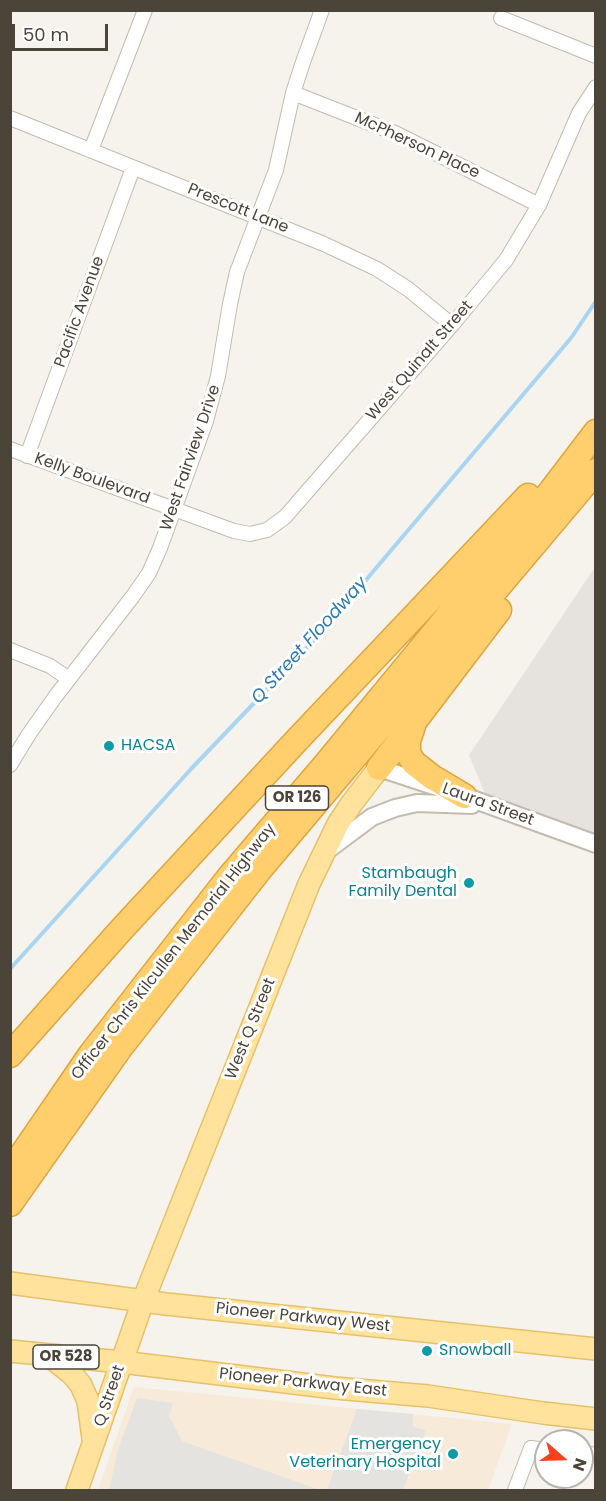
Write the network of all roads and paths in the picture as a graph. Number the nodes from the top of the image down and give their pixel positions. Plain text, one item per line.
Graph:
1 (145, 10) edge
2 (322, 10) edge
3 (501, 18) dead end
4 (596, 56) edge
5 (596, 87) edge
6 (293, 93) junction
7 (10, 118) edge
8 (91, 150) junction
9 (133, 168) junction
10 (539, 205) junction
11 (258, 218) junction
12 (452, 325) junction
13 (596, 424) edge
14 (596, 432) edge
15 (10, 449) edge
16 (27, 456) junction
17 (596, 472) edge
18 (174, 509) junction
19 (10, 650) edge
20 (69, 679) junction
21 (413, 723) junction
22 (10, 765) edge
23 (379, 768) junction
24 (464, 796) junction
25 (490, 806) junction
26 (596, 844) edge
27 (322, 855) junction
28 (10, 1055) edge
29 (10, 1172) edge
30 (10, 1204) edge
31 (10, 1283) edge
32 (143, 1301) junction
33 (596, 1349) edge
34 (10, 1351) edge
35 (47, 1355) junction
36 (121, 1362) junction
37 (596, 1419) edge
38 (93, 1443) junction
39 (534, 1448) edge
40 (77, 1491) edge
41 (515, 1491) edge

1 - 8 street
2 - 6 street, West Fairview Drive
3 - 4 street
5 - 10 street, West Quinalt Street
6 - 10 street, McPherson Place
6 - 11 street, West Fairview Drive
7 - 8 street, Prescott Lane
8 - 9 street, Prescott Lane
9 - 11 street, Prescott Lane
9 - 16 street, Pacific Avenue
10 - 12 street, West Quinalt Street
11 - 12 street, Prescott Lane
11 - 18 street, West Fairview Drive
12 - 18 street, West Quinalt Street
13 - 28 highway
14 - 29 highway, Officer Chris Kilcullen Memorial Highway / OR 126
15 - 16 street, Kelly Boulevard
16 - 18 street, Kelly Boulevard
17 - 21 highway
17 - 30 highway, Officer Chris Kilcullen Memorial Highway / OR 126
18 - 20 street, West Fairview Drive
19 - 20 street
20 - 22 street, West Fairview Drive
21 - 23 highway
21 - 24 highway
23 - 24 street, Laura Street
23 - 27 main road, West Q Street
24 - 25 street, Laura Street
25 - 26 street, Laura Street
25 - 27 street
27 - 32 main road, West Q Street
31 - 32 main road, Pioneer Parkway West
32 - 33 main road, Pioneer Parkway West
32 - 36 main road, Q Street
34 - 35 main road, Pioneer Parkway East / OR 528
35 - 36 main road, Pioneer Parkway East / OR 528
35 - 38 main road
36 - 37 main road, Pioneer Parkway East
36 - 38 main road, Q Street
38 - 40 main road, Q Street
39 - 41 street

